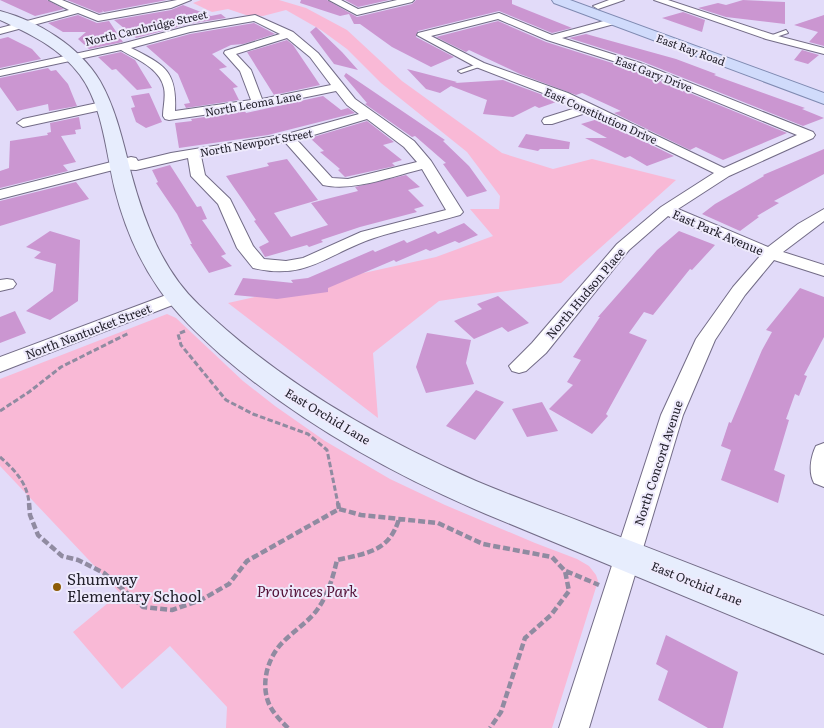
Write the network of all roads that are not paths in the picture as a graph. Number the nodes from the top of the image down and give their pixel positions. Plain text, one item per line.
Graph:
1 (54, 0) edge
2 (186, 0) edge
3 (334, 0) edge
4 (409, 0) edge
5 (558, 0) edge
6 (583, 0) edge
7 (619, 0) edge
8 (659, 0) edge
9 (693, 2) dead end
10 (598, 6) junction
11 (678, 6) junction
12 (79, 10) junction
13 (498, 16) joint
14 (615, 21) junction
15 (7, 24) edge
16 (786, 32) dead end
17 (289, 34) junction
18 (770, 37) junction
19 (551, 38) junction
20 (122, 46) junction
21 (824, 52) edge
22 (72, 57) junction
23 (480, 66) junction
24 (461, 71) dead end
25 (0, 73) edge
26 (337, 87) junction
27 (824, 87) edge
28 (824, 99) edge
29 (258, 103) junction
30 (102, 106) junction
31 (590, 108) junction
32 (369, 115) junction
33 (548, 121) dead end
34 (23, 123) dead end
35 (808, 135) joint
36 (288, 138) junction
37 (194, 154) junction
38 (426, 164) junction
39 (119, 165) junction
40 (724, 173) junction
41 (0, 196) edge
42 (666, 210) junction
43 (824, 214) edge
44 (770, 254) junction
45 (824, 272) edge
46 (824, 283) edge
47 (177, 297) junction
48 (0, 365) edge
49 (519, 366) dead end
50 (824, 452) edge
51 (823, 477) edge
52 (628, 555) junction
53 (824, 635) edge
54 (574, 728) edge

1 - 12 street
2 - 12 street
3 - 4 street
5 - 14 main road, East Ray Road
6 - 10 main road, East Ray Road
7 - 10 street
8 - 11 street
9 - 11 street
10 - 27 main road, East Ray Road
11 - 18 street
12 - 15 street
13 - 19 street, East Gary Drive
13 - 23 street, East Constitution Drive
14 - 19 street
14 - 28 main road, East Ray Road
15 - 22 street, East Orchid Lane
16 - 18 lane
17 - 20 street, North Cambridge Street
17 - 26 street
17 - 29 street
18 - 21 street
19 - 35 street, East Gary Drive
20 - 22 street, North Cambridge Street
20 - 29 street, North Leoma Lane
22 - 25 street, North Cambridge Street
22 - 30 street, East Orchid Lane
23 - 24 lane
23 - 31 street, East Constitution Drive
26 - 29 street, North Leoma Lane
26 - 32 street
30 - 34 street
30 - 39 street, East Orchid Lane
31 - 33 street
31 - 40 street, East Constitution Drive
32 - 36 street, North Newport Street
32 - 38 street
35 - 40 street, North Hudson Place
36 - 37 street, North Newport Street
36 - 38 street
37 - 38 street
37 - 39 street, North Newport Street
39 - 41 street, North Newport Street
39 - 47 street, East Orchid Lane
40 - 42 street, North Hudson Place
42 - 44 street, East Park Avenue
42 - 49 street, North Hudson Place
43 - 44 street, North Concord Avenue
44 - 45 street, East Park Avenue
44 - 46 street, East Park Avenue
44 - 52 street, North Concord Avenue
47 - 48 street, North Nantucket Street
47 - 52 street, East Orchid Lane
50 - 51 street
52 - 53 street, East Orchid Lane
52 - 54 street, North Concord Avenue

